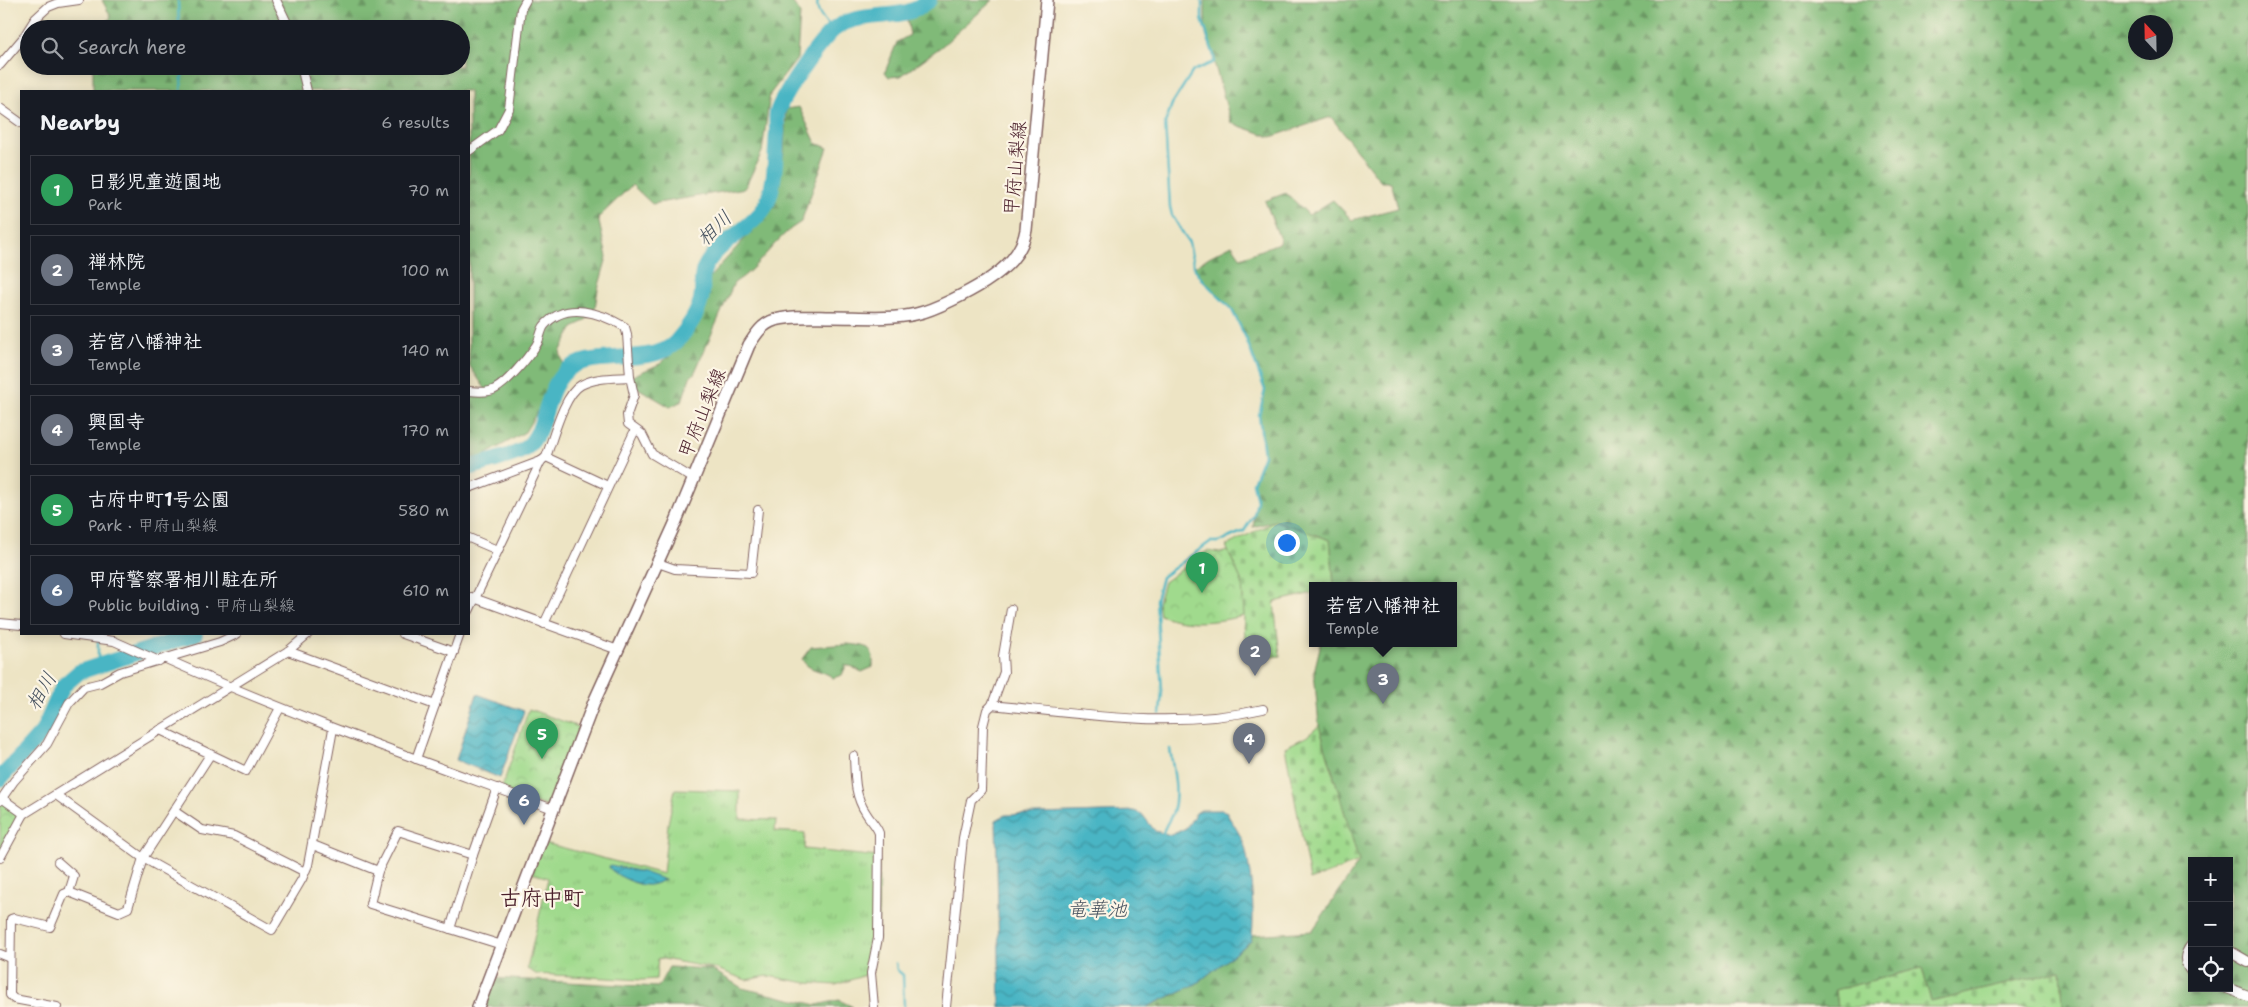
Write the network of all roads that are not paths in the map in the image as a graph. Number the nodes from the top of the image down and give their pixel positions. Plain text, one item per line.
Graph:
1 (79, 0) edge
2 (276, 0) edge
3 (526, 0) edge
4 (1048, 0) edge
5 (34, 20) edge
6 (286, 20) edge
7 (20, 42) edge
8 (0, 65) edge
9 (303, 75) edge
10 (307, 90) edge
11 (0, 108) edge
12 (20, 121) edge
13 (470, 150) edge
14 (630, 377) junction
15 (470, 392) edge
16 (635, 430) junction
17 (544, 459) junction
18 (694, 479) junction
19 (608, 486) junction
20 (470, 488) edge
21 (758, 510) dead end
22 (470, 538) edge
23 (497, 550) junction
24 (658, 563) junction
25 (471, 597) edge
26 (1011, 609) dead end
27 (0, 623) edge
28 (544, 624) junction
29 (20, 625) edge
30 (71, 635) edge
31 (235, 635) edge
32 (307, 635) edge
33 (406, 635) edge
34 (460, 635) edge
35 (618, 650) junction
36 (288, 651) junction
37 (454, 652) junction
38 (159, 659) junction
39 (230, 687) junction
40 (435, 705) junction
41 (992, 705) junction
42 (280, 708) junction
43 (1263, 709) dead end
44 (333, 729) junction
45 (160, 730) junction
46 (210, 754) junction
47 (854, 756) dead end
48 (416, 759) junction
49 (497, 788) junction
50 (56, 795) junction
51 (1, 800) edge
52 (553, 809) junction
53 (174, 811) junction
54 (24, 814) junction
55 (313, 845) junction
56 (473, 855) junction
57 (0, 858) edge
58 (143, 858) junction
59 (58, 862) dead end
60 (378, 871) junction
61 (305, 872) junction
62 (69, 892) junction
63 (450, 929) junction
64 (502, 945) junction
65 (2188, 951) edge
66 (2233, 953) edge
67 (0, 954) edge
68 (10, 958) junction
69 (2248, 962) edge
70 (2188, 966) edge
71 (2233, 990) edge
72 (2248, 996) edge
73 (57, 1007) edge
74 (478, 1007) edge
75 (874, 1007) edge
76 (946, 1007) edge

1 - 5 street
2 - 6 street
3 - 13 street
4 - 18 main road, 甲府山梨線
7 - 8 street
9 - 10 street
11 - 12 street
14 - 15 street
14 - 16 street
14 - 17 street
16 - 18 street
16 - 19 street
17 - 19 street
17 - 20 street
17 - 23 street
18 - 24 main road, 甲府山梨線
19 - 28 street
21 - 24 street
22 - 23 street
23 - 25 street
24 - 35 main road, 甲府山梨線
25 - 28 street
26 - 41 street
27 - 29 street
28 - 35 street
30 - 38 street
31 - 38 street
32 - 36 street
33 - 37 street
34 - 37 street
35 - 52 main road, 甲府山梨線
36 - 39 street
36 - 40 street
37 - 40 street
38 - 39 street
38 - 51 street
39 - 42 street
39 - 45 street
40 - 48 street
41 - 43 street
41 - 76 street
42 - 44 street
42 - 46 street
44 - 48 street
44 - 55 street
45 - 46 street
45 - 50 street
46 - 53 street
47 - 75 street
48 - 49 street
49 - 52 street
49 - 56 street
50 - 54 street
50 - 58 street
51 - 54 street
52 - 64 main road, 甲府山梨線
53 - 58 street
53 - 61 street
54 - 57 street
55 - 60 street
55 - 61 street
56 - 60 street
56 - 63 street
58 - 61 street
58 - 62 street
59 - 62 street
60 - 63 street
62 - 68 street
63 - 64 street
64 - 74 main road, 甲府山梨線
65 - 70 main road
66 - 69 main road
67 - 68 street
68 - 73 street
71 - 72 main road

